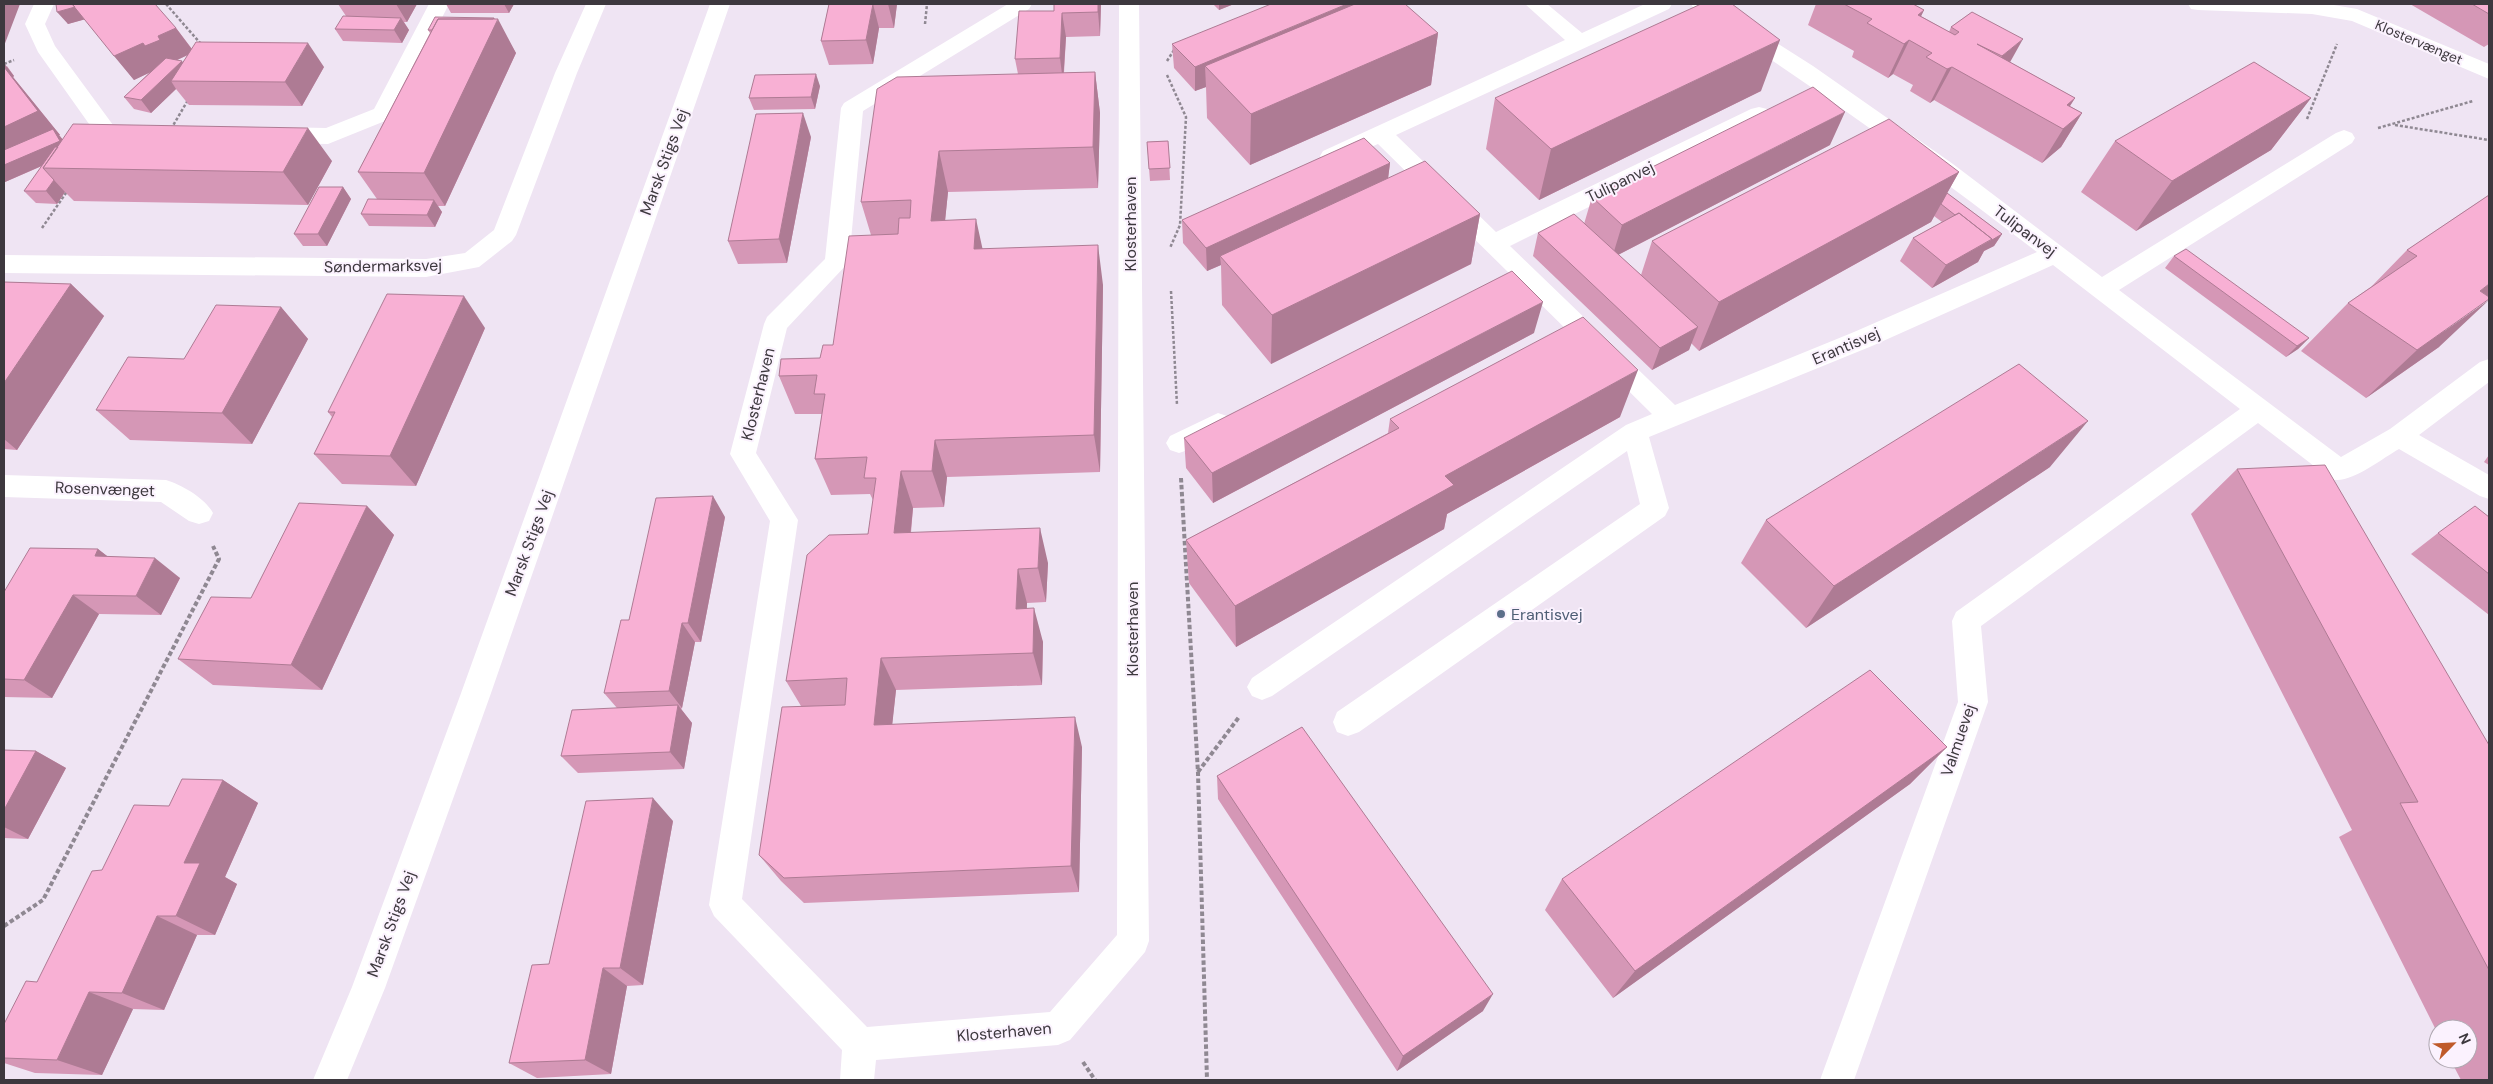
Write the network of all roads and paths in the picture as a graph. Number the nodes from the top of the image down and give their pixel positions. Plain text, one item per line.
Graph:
1 (44, 4) edge
2 (166, 4) edge
3 (439, 4) edge
4 (596, 4) edge
5 (720, 4) edge
6 (1022, 4) edge
7 (1129, 4) edge
8 (1534, 4) edge
9 (1662, 4) edge
10 (1701, 4) edge
11 (2198, 4) edge
12 (2341, 13) junction
13 (1580, 42) junction
14 (1175, 49) edge
15 (206, 50) edge
16 (2489, 72) edge
17 (193, 92) edge
18 (2480, 99) dead end
19 (1774, 107) edge
20 (2392, 124) junction
21 (107, 133) junction
22 (1380, 133) junction
23 (168, 134) joint
24 (258, 135) edge
25 (2344, 138) joint
26 (2489, 140) edge
27 (1316, 162) edge
28 (2286, 173) junction
29 (1493, 244) junction
30 (1169, 249) dead end
31 (2055, 254) junction
32 (10, 264) edge
33 (1171, 288) dead end
34 (2102, 289) junction
35 (2489, 369) edge
36 (2257, 410) junction
37 (1240, 412) edge
38 (1672, 418) junction
39 (1635, 432) junction
40 (2399, 436) junction
41 (1179, 443) junction
42 (4, 486) edge
43 (2489, 488) edge
44 (199, 513) joint
45 (1262, 687) joint
46 (1348, 722) dead end
47 (1198, 773) junction
48 (4, 926) edge
49 (860, 1044) junction
50 (330, 1080) edge
51 (857, 1080) edge
52 (1207, 1080) edge
53 (1836, 1080) edge

1 - 21 street
2 - 15 path
3 - 24 street
4 - 32 street, Søndermarksvej
5 - 50 street, Marsk Stigs Vej
6 - 49 street, Klosterhaven
7 - 49 street, Klosterhaven
8 - 13 street
9 - 13 street
10 - 31 street, Tulipanvej
11 - 12 street, Klostervænget
12 - 16 street, Klostervænget
12 - 28 path
13 - 22 street
14 - 30 path
17 - 23 path
18 - 20 path
19 - 29 street, Tulipanvej
20 - 25 path
20 - 26 path
21 - 23 street
21 - 32 path
22 - 27 street
22 - 29 street
25 - 28 street
28 - 34 street
29 - 38 street
31 - 34 street, Tulipanvej
31 - 38 street, Erantisvej
33 - 41 path
34 - 36 street, Tulipanvej
35 - 40 street
36 - 40 street, Tulipanvej
36 - 53 street, Valmuevej
37 - 41 street
38 - 39 street, Erantisvej
39 - 45 street, Erantisvej
39 - 46 street
40 - 43 street
41 - 47 path
42 - 44 street, Rosenvænget
44 - 48 path
45 - 47 path
47 - 52 path
49 - 51 street

